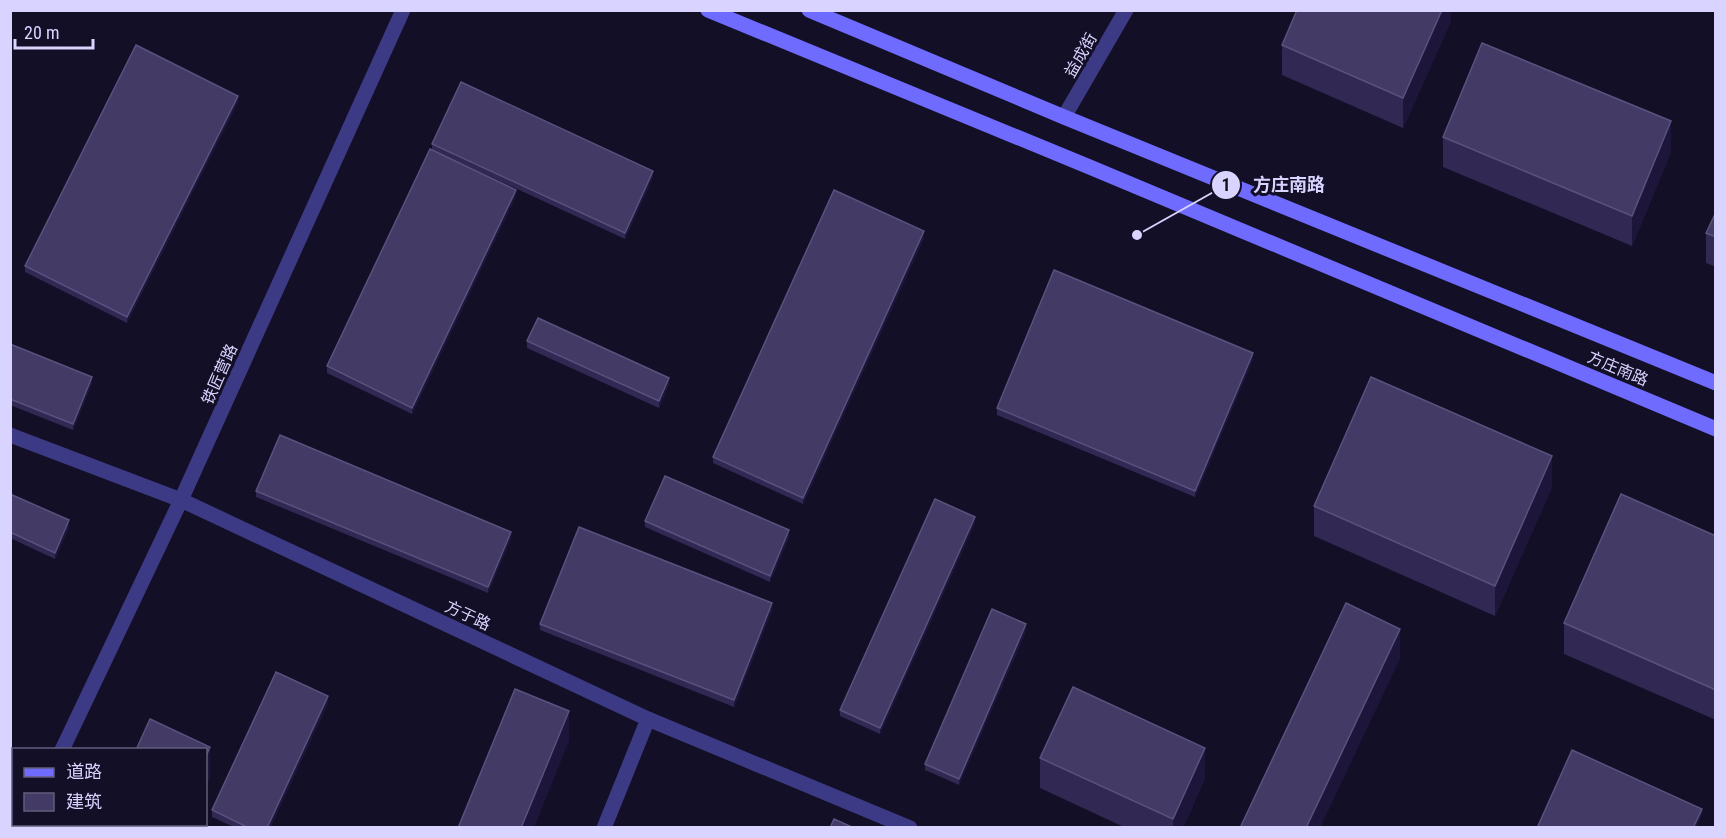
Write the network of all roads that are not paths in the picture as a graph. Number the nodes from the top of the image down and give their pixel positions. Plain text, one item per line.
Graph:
1 (403, 10) edge
2 (708, 10) edge
3 (809, 10) edge
4 (1126, 10) edge
5 (1064, 117) junction
6 (1716, 383) edge
7 (1716, 429) edge
8 (10, 435) edge
9 (181, 500) junction
10 (648, 718) junction
11 (63, 748) edge
12 (604, 828) edge
13 (910, 828) edge

1 - 9 street, 铁匠营路
2 - 7 main road, 方庄南路
3 - 5 main road, 方庄南路
4 - 5 street, 益成街
5 - 6 main road, 方庄南路
8 - 9 street, 方于路
9 - 10 street, 方于路
9 - 11 street, 铁匠营路
10 - 12 street
10 - 13 street, 方于路

